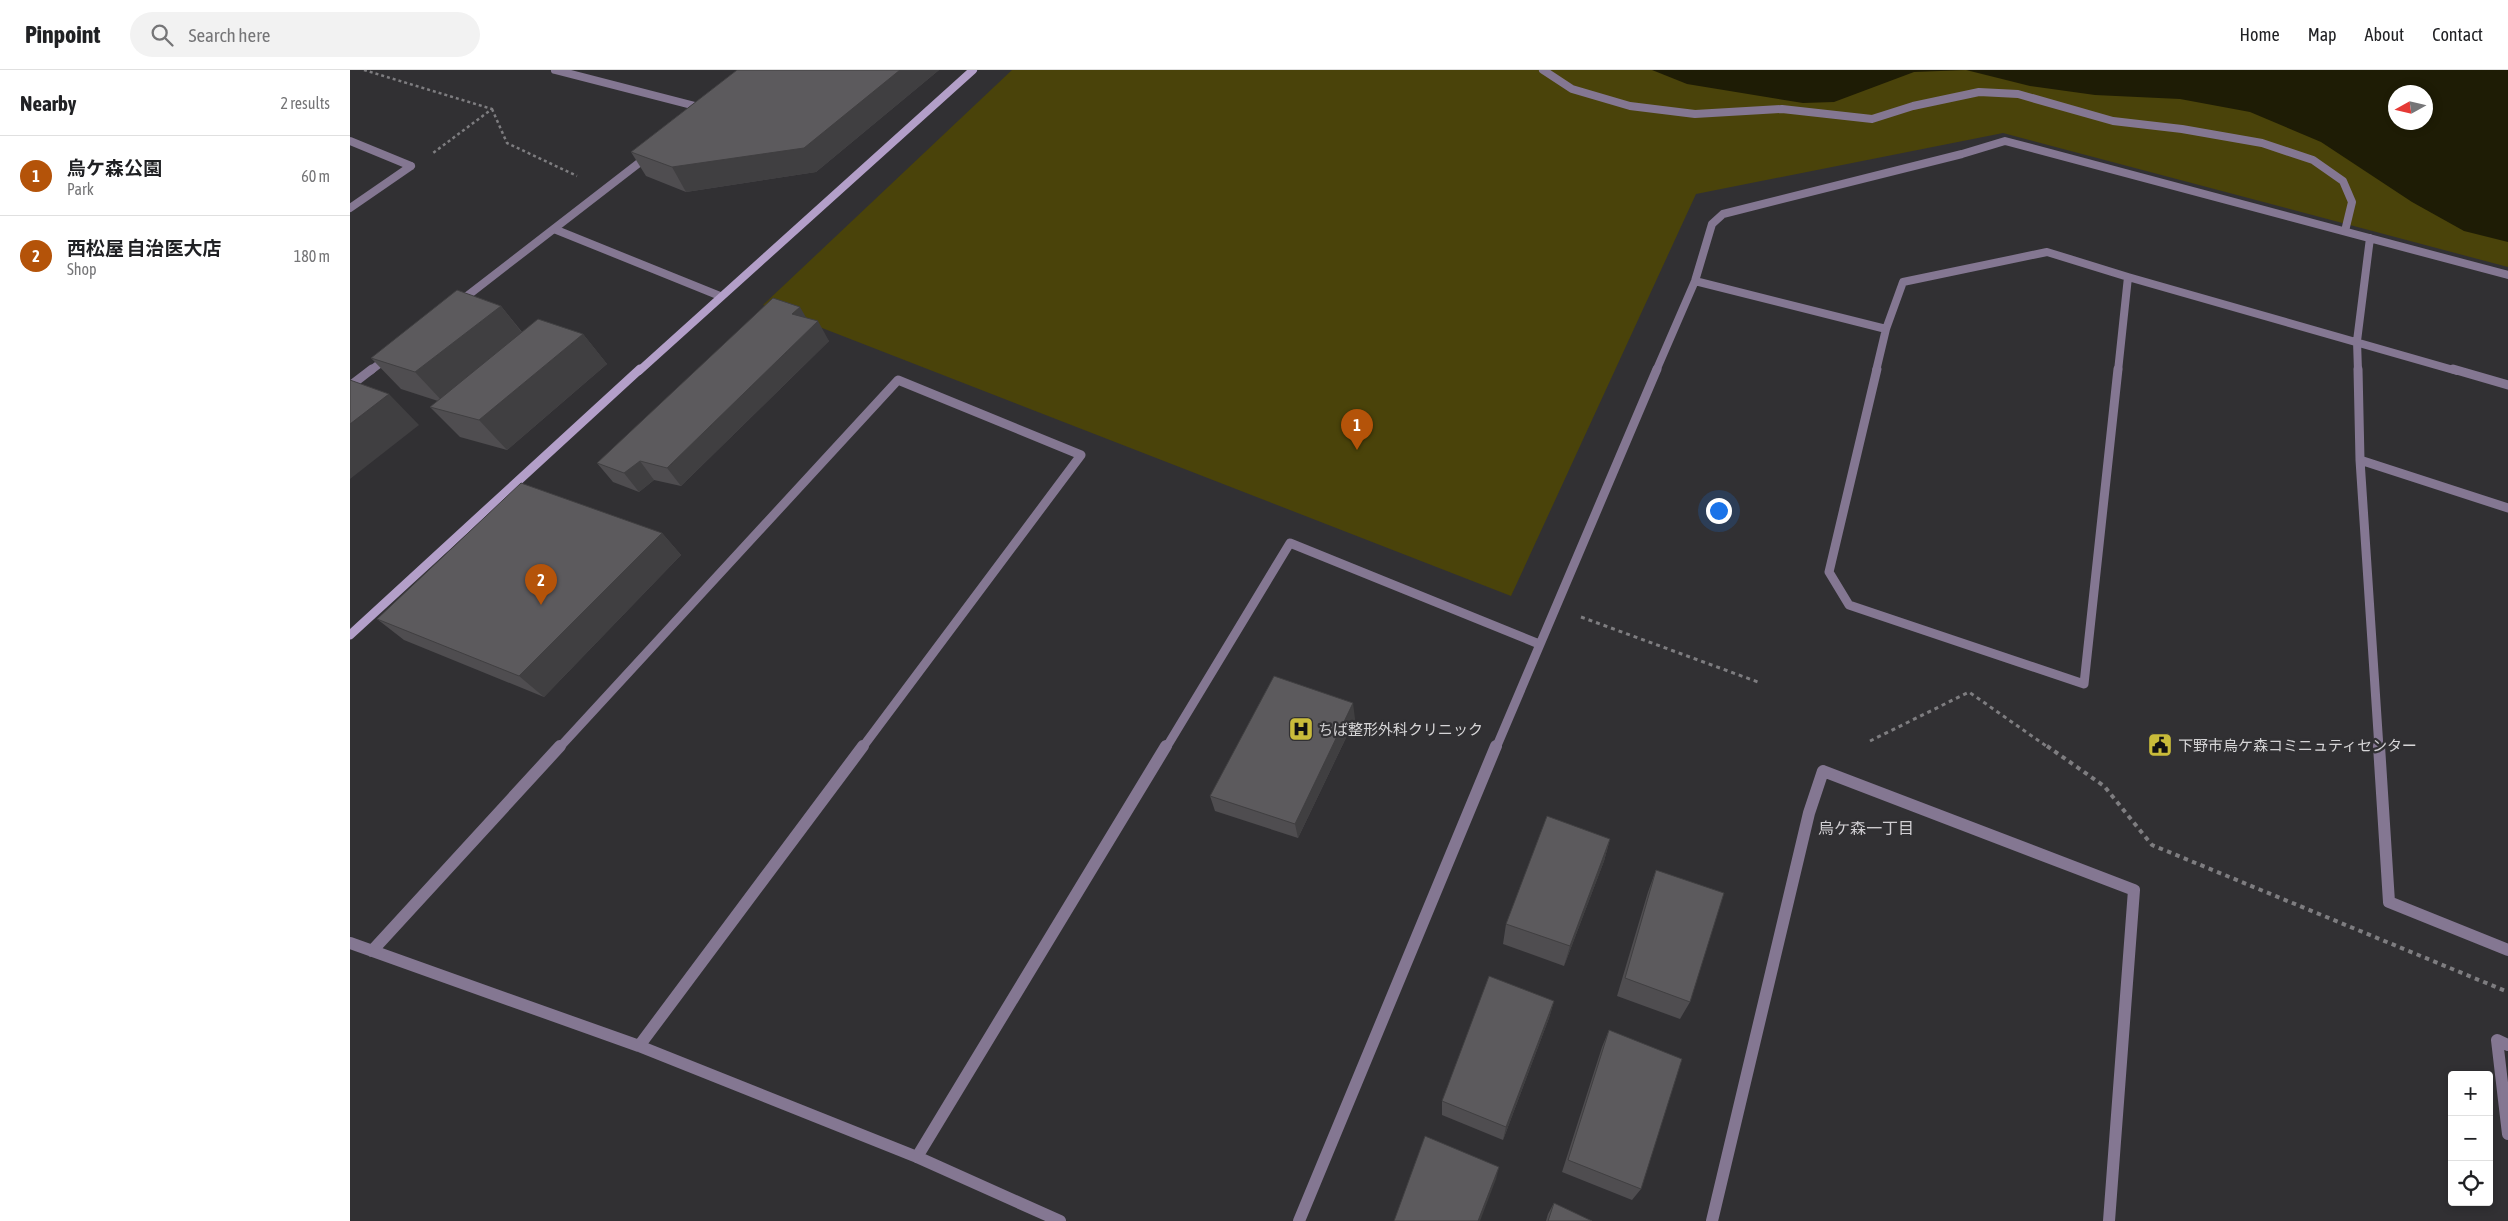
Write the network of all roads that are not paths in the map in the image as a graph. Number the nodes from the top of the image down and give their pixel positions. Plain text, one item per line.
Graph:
1 (555, 70) edge
2 (973, 70) edge
3 (1543, 70) edge
4 (701, 116) edge
5 (350, 141) edge
6 (657, 150) edge
7 (350, 208) edge
8 (554, 229) junction
9 (2346, 231) junction
10 (2370, 238) junction
11 (2508, 275) edge
12 (2128, 277) junction
13 (1695, 281) junction
14 (720, 296) junction
15 (452, 308) edge
16 (1886, 329) junction
17 (2357, 341) junction
18 (397, 350) edge
19 (2508, 385) edge
20 (350, 386) edge
21 (2360, 460) junction
22 (2508, 508) edge
23 (350, 635) edge
24 (1539, 644) junction
25 (350, 943) edge
26 (2508, 950) edge
27 (372, 952) junction
28 (2508, 1044) edge
29 (639, 1046) junction
30 (2508, 1134) edge
31 (917, 1156) junction
32 (1060, 1221) edge
33 (1299, 1221) edge
34 (1712, 1221) edge
35 (2109, 1221) edge

1 - 4 street
2 - 14 street
3 - 9 street
5 - 7 street
6 - 8 street
8 - 14 street
8 - 15 street
9 - 10 street
9 - 13 street
10 - 11 street
10 - 17 street
12 - 16 street
12 - 16 street
12 - 17 street
13 - 16 street
13 - 24 street
14 - 23 street
17 - 19 street
17 - 21 street
18 - 20 street
21 - 22 street
21 - 26 street
24 - 31 street
24 - 33 street
25 - 27 street
27 - 29 street
27 - 29 street
28 - 30 street
29 - 31 street
31 - 32 street
34 - 35 street

